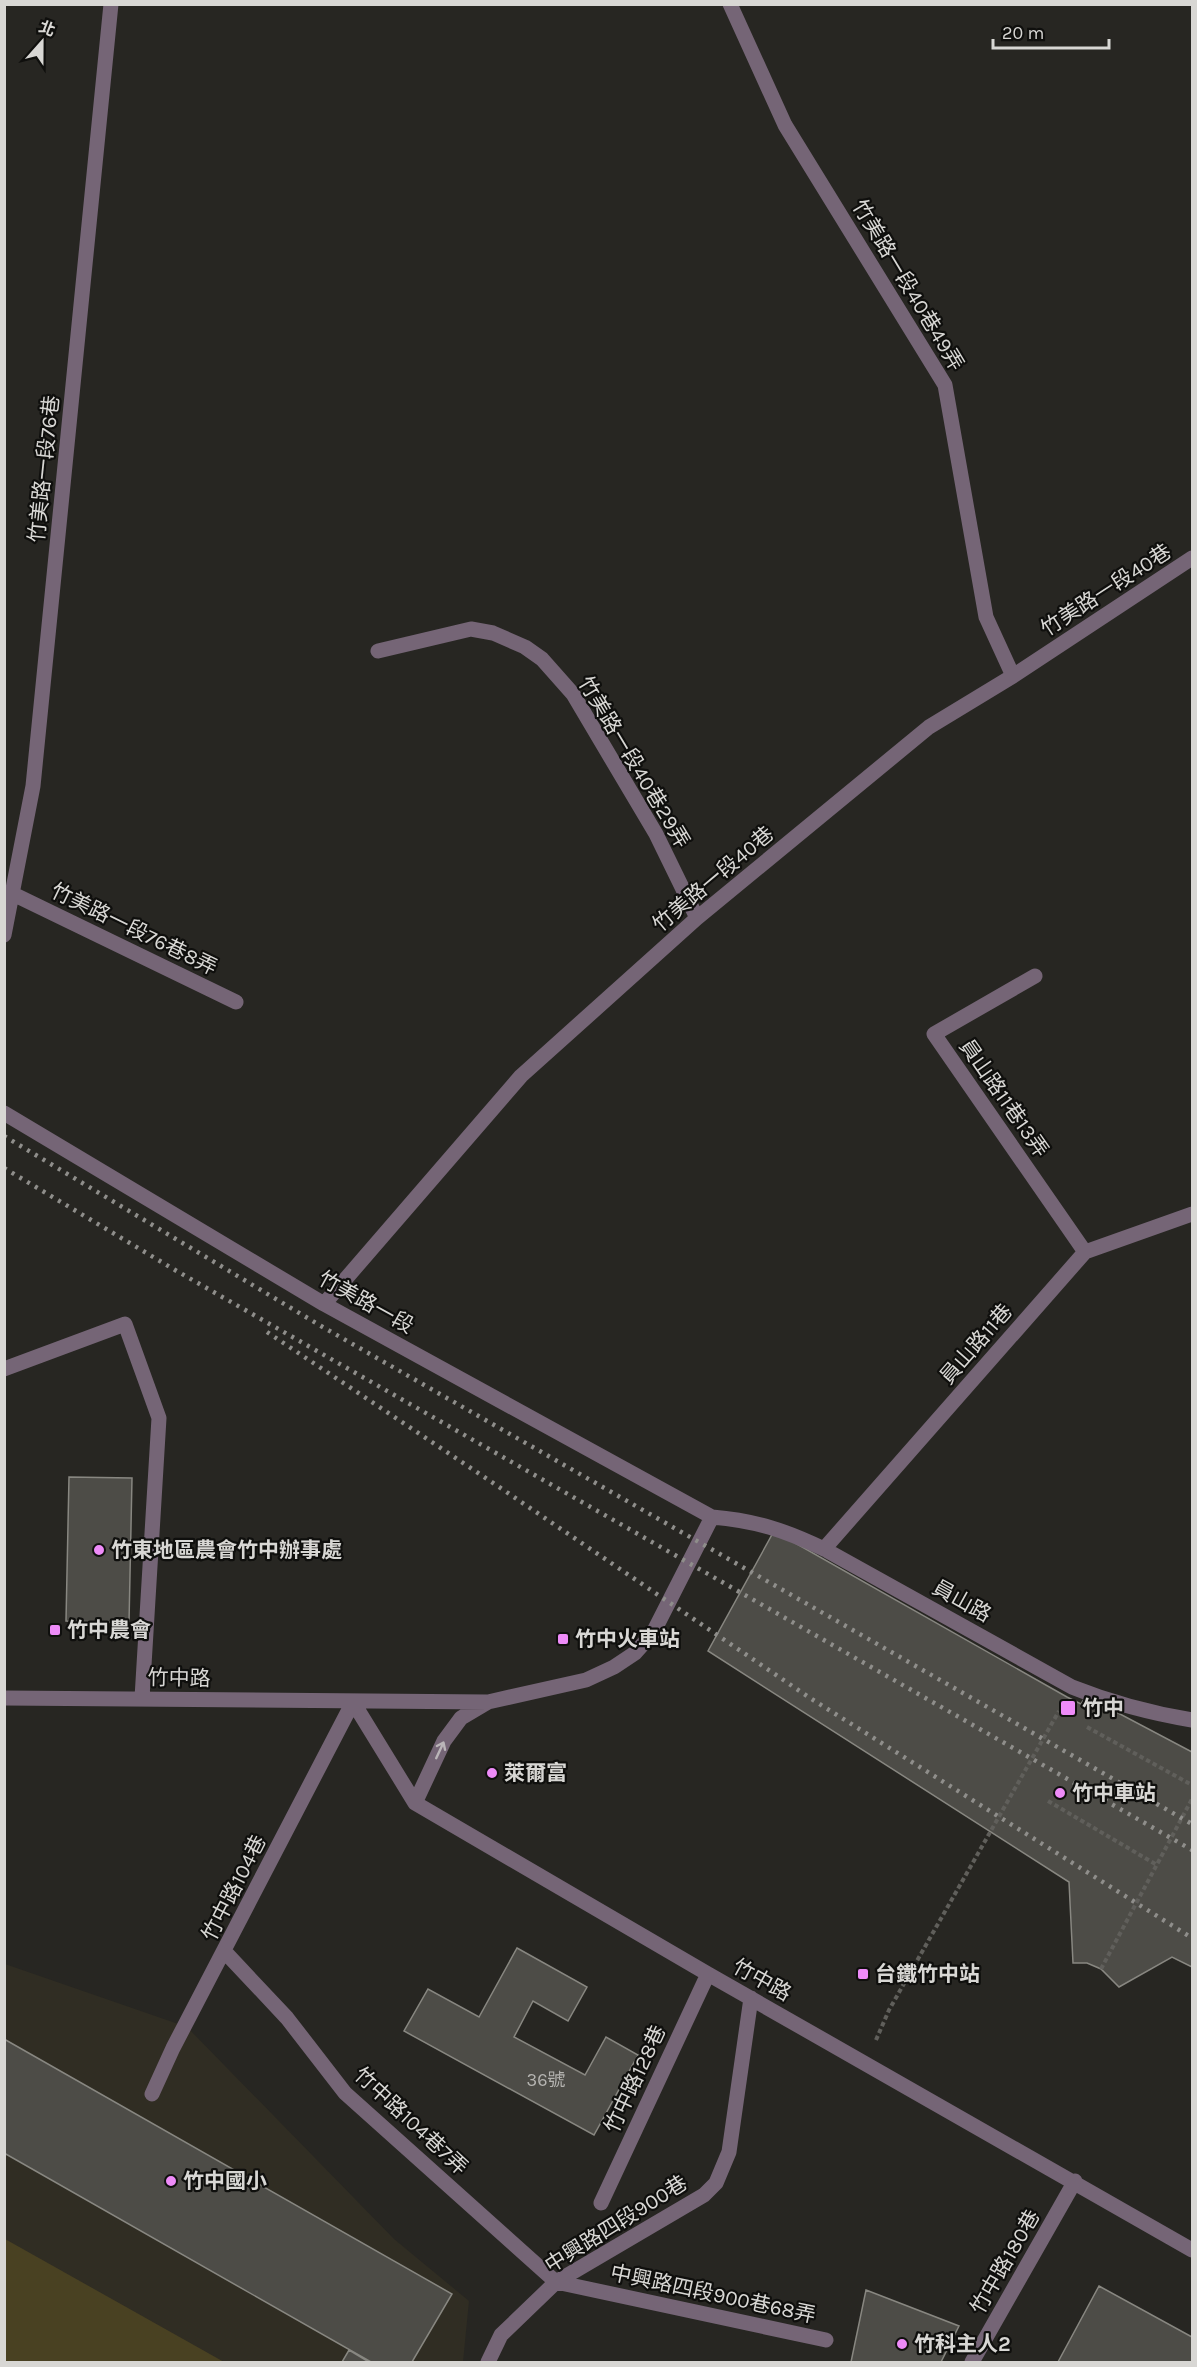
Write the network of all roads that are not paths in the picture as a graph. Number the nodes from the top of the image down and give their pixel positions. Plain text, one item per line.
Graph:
1 (111, 4) edge
2 (730, 4) edge
3 (1192, 558) edge
4 (378, 651) dead end
5 (1013, 676) junction
6 (13, 894) junction
7 (697, 918) junction
8 (4, 935) edge
9 (1035, 976) dead end
10 (236, 1002) dead end
11 (4, 1113) edge
12 (1192, 1214) edge
13 (1085, 1252) junction
14 (324, 1304) junction
15 (4, 1369) edge
16 (712, 1517) junction
17 (824, 1549) junction
18 (4, 1698) edge
19 (142, 1698) junction
20 (353, 1702) junction
21 (488, 1702) junction
22 (1192, 1720) edge
23 (415, 1803) junction
24 (225, 1952) junction
25 (708, 1974) junction
26 (751, 1998) junction
27 (152, 2094) dead end
28 (1075, 2181) junction
29 (601, 2203) dead end
30 (1192, 2250) edge
31 (556, 2282) junction
32 (826, 2340) dead end
33 (488, 2362) edge
34 (972, 2362) edge

1 - 6 street, 竹美路一段76巷
2 - 5 street, 竹美路一段40巷49弄
3 - 5 street, 竹美路一段40巷
4 - 7 street, 竹美路一段40巷29弄
5 - 7 street, 竹美路一段40巷
6 - 8 street, 竹美路一段76巷
6 - 10 street, 竹美路一段76巷8弄
7 - 14 street, 竹美路一段40巷
9 - 13 street, 員山路11巷13弄
11 - 14 street, 竹美路一段
12 - 13 street, 員山路11巷
13 - 17 street, 員山路11巷
14 - 16 street, 竹美路一段
15 - 19 street
16 - 17 street, 員山路
16 - 21 street, 竹中路
17 - 22 street, 員山路
18 - 19 street, 竹中路
19 - 20 street, 竹中路
20 - 21 street, 竹中路
20 - 23 street, 竹中路
20 - 24 street, 竹中路104巷
23 -> 21 street
23 - 25 street, 竹中路
24 - 27 street, 竹中路104巷
24 - 31 street, 竹中路104巷7弄
25 - 26 street, 竹中路
25 - 29 street, 竹中路128巷
26 - 28 street, 竹中路
26 - 31 street, 中興路四段900巷
28 - 30 street, 竹中路
28 - 34 street, 竹中路180巷
31 - 32 street, 中興路四段900巷68弄
31 - 33 street, 中興路四段900巷

